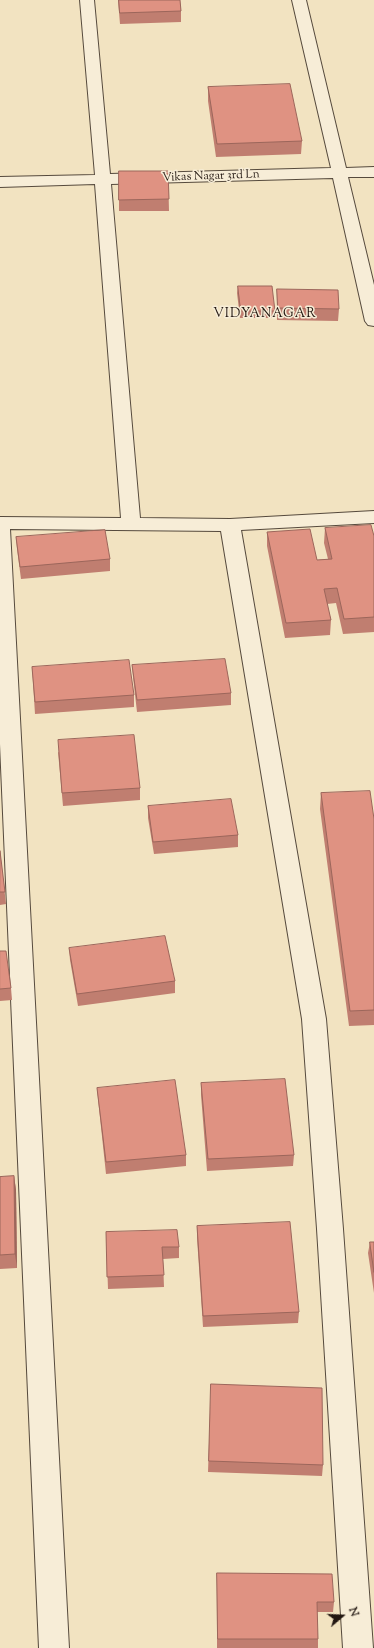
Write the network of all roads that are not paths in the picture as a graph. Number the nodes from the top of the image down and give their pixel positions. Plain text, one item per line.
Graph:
1 (86, 0) edge
2 (299, 0) edge
3 (374, 172) edge
4 (339, 173) junction
5 (103, 180) junction
6 (0, 182) edge
7 (374, 321) edge
8 (374, 517) edge
9 (0, 523) edge
10 (131, 524) junction
11 (230, 525) junction
12 (54, 1648) edge
13 (358, 1648) edge

1 - 5 street
2 - 4 street
3 - 4 street, Vikas Nagar 3rd Ln
4 - 5 street, Vikas Nagar 3rd Ln
4 - 7 street
5 - 6 street, Vikas Nagar 3rd Ln
5 - 10 street
8 - 11 street
9 - 10 street
9 - 12 street
10 - 11 street
11 - 13 street

